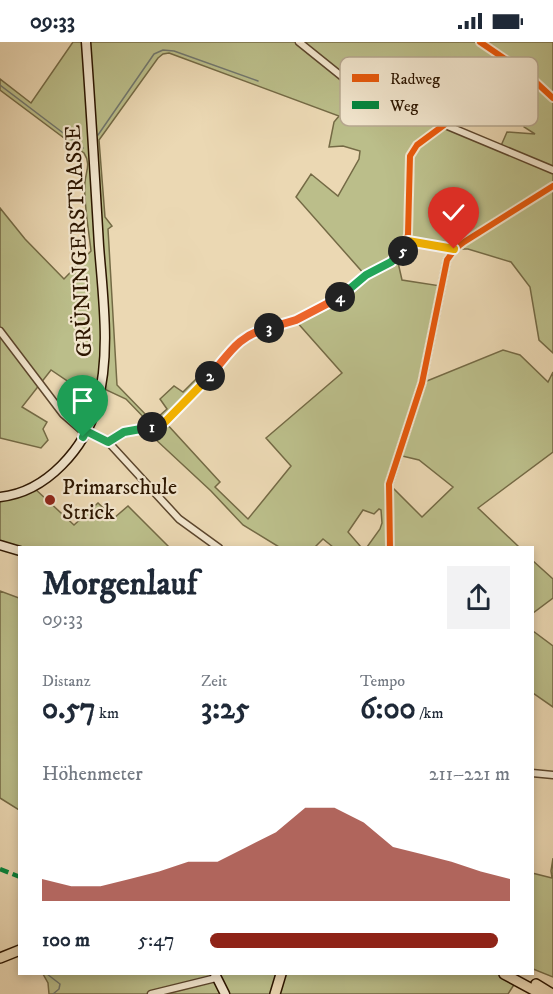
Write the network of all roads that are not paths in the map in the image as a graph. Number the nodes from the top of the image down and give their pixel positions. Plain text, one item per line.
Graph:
1 (86, 42) edge
2 (298, 42) edge
3 (480, 42) edge
4 (502, 57) edge
5 (340, 75) edge
6 (538, 84) edge
7 (553, 98) edge
8 (443, 126) edge
9 (446, 126) edge
10 (553, 170) edge
11 (553, 186) edge
12 (408, 241) junction
13 (454, 249) junction
14 (0, 331) edge
15 (85, 432) junction
16 (108, 442) junction
17 (0, 497) edge
18 (0, 545) edge
19 (216, 546) edge
20 (390, 546) edge
21 (18, 550) edge
22 (534, 773) edge
23 (553, 775) edge
24 (18, 944) edge
25 (18, 951) edge
26 (1, 955) edge
27 (281, 975) edge
28 (506, 975) edge
29 (518, 975) edge
30 (216, 976) edge
31 (151, 994) edge
32 (225, 994) edge
33 (275, 994) edge
34 (541, 994) edge
35 (552, 994) edge

1 - 15 main road, GRÜNINGERSTRASSE
2 - 5 street
3 - 4 street
6 - 7 street
8 - 12 street
9 - 10 street
11 - 13 street
12 - 13 street
12 - 16 street
13 - 20 street
14 - 15 street
15 - 16 street
15 - 17 main road, GRÜNINGERSTRASSE
16 - 19 street
18 - 21 main road
22 - 23 street
24 - 26 highway
25 - 26 highway
27 - 33 highway
28 - 34 highway
29 - 35 highway
30 - 31 street
30 - 32 main road

